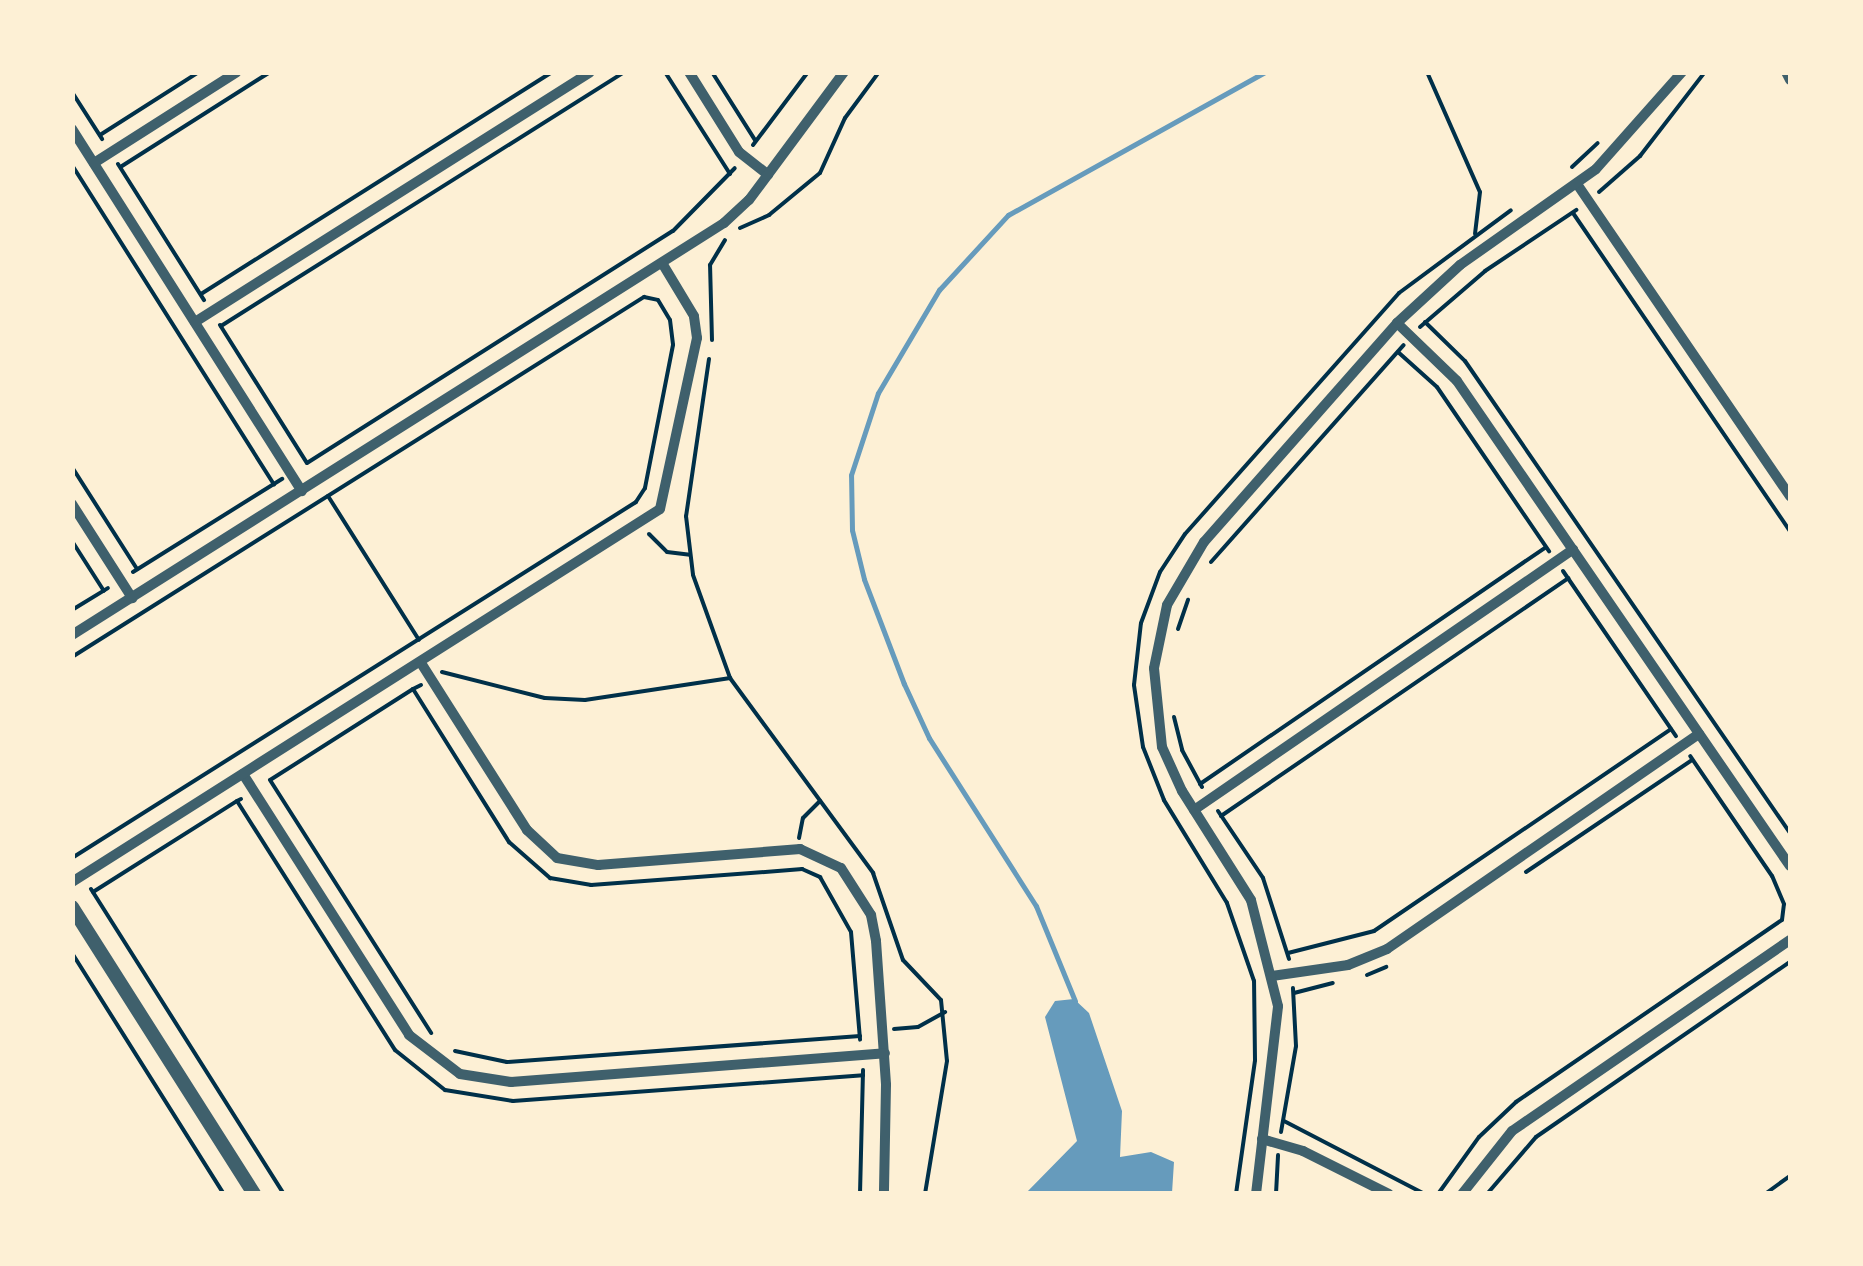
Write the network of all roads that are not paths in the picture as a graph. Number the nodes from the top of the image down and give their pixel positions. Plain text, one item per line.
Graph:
1 (237, 72) edge
2 (590, 72) edge
3 (689, 72) edge
4 (844, 72) edge
5 (1682, 72) edge
6 (1786, 72) edge
7 (1790, 80) edge
8 (72, 129) edge
9 (94, 163) junction
10 (768, 174) junction
11 (1577, 184) junction
12 (662, 263) junction
13 (194, 322) junction
14 (1397, 323) junction
15 (302, 491) junction
16 (1790, 496) edge
17 (72, 504) edge
18 (1573, 550) junction
19 (132, 598) junction
20 (72, 635) edge
21 (420, 663) junction
22 (1699, 734) junction
23 (243, 774) junction
24 (1194, 810) junction
25 (1788, 862) edge
26 (1790, 876) edge
27 (77, 879) edge
28 (72, 907) edge
29 (1790, 940) edge
30 (1272, 976) junction
31 (885, 1054) junction
32 (1262, 1139) junction
33 (254, 1194) edge
34 (884, 1194) edge
35 (1256, 1194) edge
36 (1389, 1194) edge
37 (1462, 1194) edge

1 - 9 street
2 - 13 street
3 - 10 street
4 - 10 street
5 - 11 street
6 - 7 street
8 - 9 street
9 - 13 street
10 - 12 street
11 - 14 street
11 - 16 street
12 - 15 street
12 - 21 street
13 - 15 street
14 - 18 street
14 - 24 street
15 - 19 street
17 - 19 street
18 - 22 street
18 - 24 street
19 - 20 street
21 - 23 street
21 - 31 street
22 - 25 street
22 - 30 street
23 - 27 street
23 - 31 street
24 - 30 street
25 - 26 street
28 - 33 street
29 - 37 street
30 - 32 street
31 - 34 street
32 - 35 street
32 - 36 street

